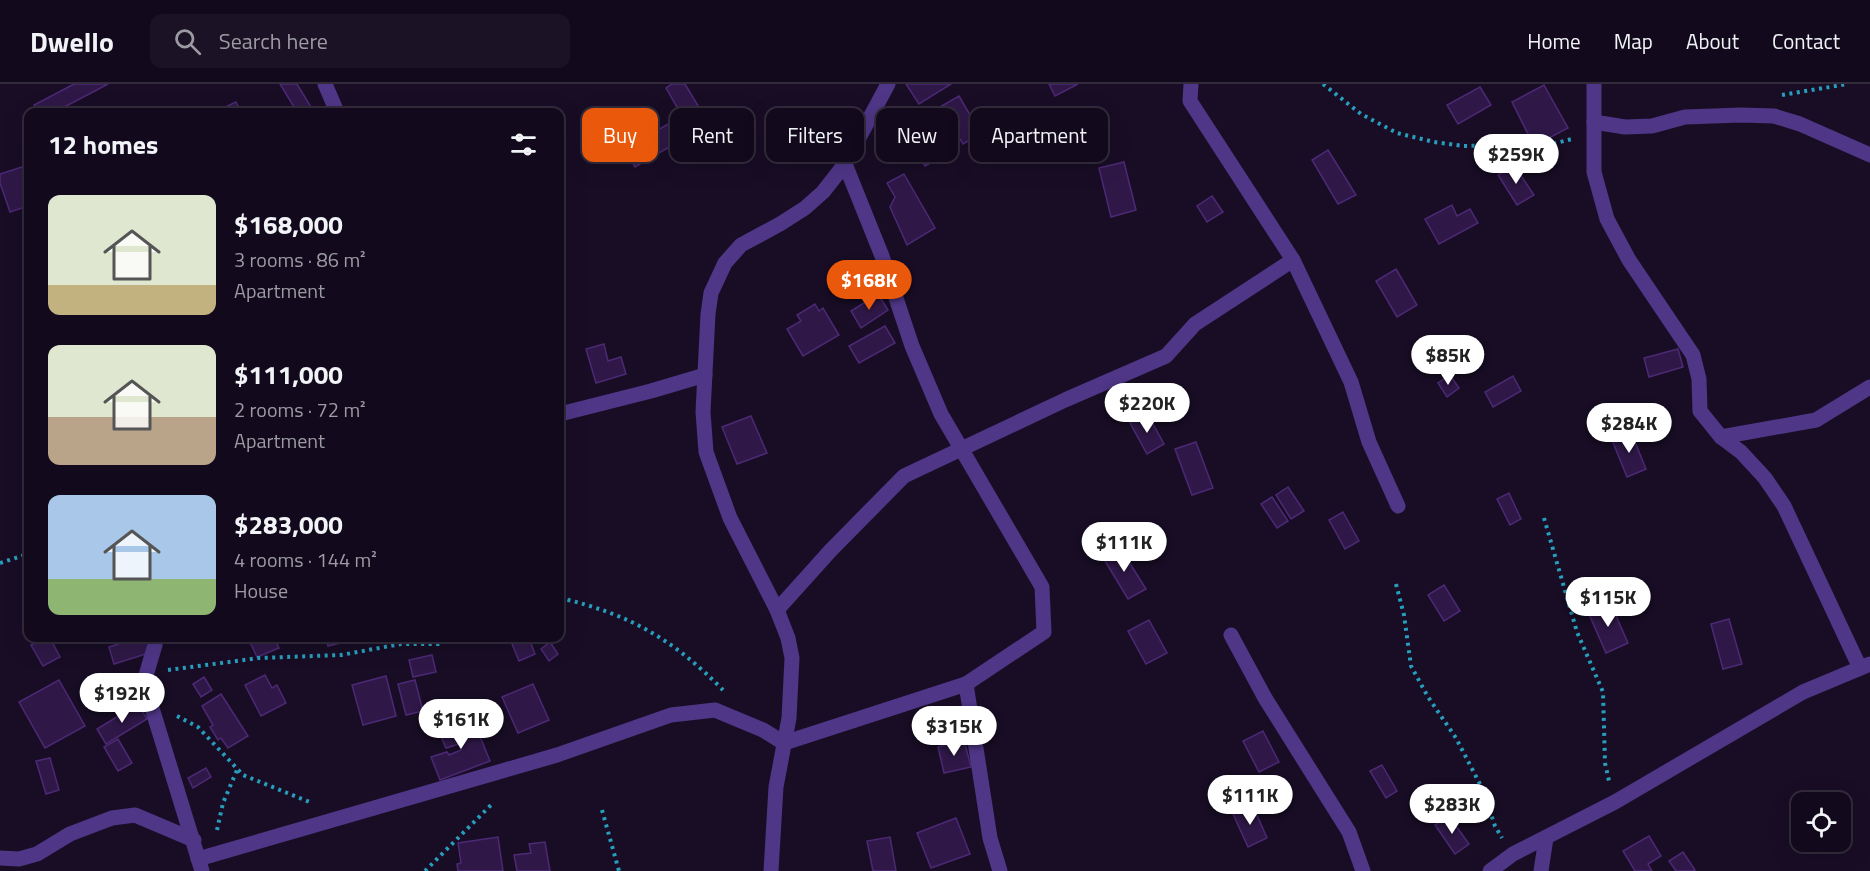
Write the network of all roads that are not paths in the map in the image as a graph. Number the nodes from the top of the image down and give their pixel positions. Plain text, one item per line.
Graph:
1 (325, 84) edge
2 (888, 84) edge
3 (1191, 84) edge
4 (1594, 84) edge
5 (335, 108) edge
6 (1594, 129) junction
7 (1870, 155) edge
8 (845, 164) junction
9 (1293, 260) junction
10 (705, 375) junction
11 (1870, 387) edge
12 (564, 413) edge
13 (1721, 437) junction
14 (962, 450) junction
15 (1398, 506) dead end
16 (777, 610) junction
17 (1231, 635) dead end
18 (155, 642) edge
19 (1865, 666) edge
20 (966, 684) junction
21 (784, 743) junction
22 (1546, 838) junction
23 (194, 840) junction
24 (0, 858) edge
25 (200, 865) edge
26 (771, 871) edge
27 (1000, 871) edge
28 (1363, 871) edge
29 (1490, 871) edge
30 (1541, 871) edge

1 - 5 street
2 - 8 street
3 - 9 street
4 - 6 street
6 - 7 street
6 - 13 street
8 - 10 street
8 - 14 street
9 - 14 street
9 - 15 street
10 - 12 street
10 - 16 street
11 - 13 street
13 - 19 street
14 - 16 street
14 - 20 street
16 - 21 street
17 - 28 street
18 - 23 street
19 - 22 street
20 - 21 street
20 - 27 street
21 - 25 street
21 - 26 street
22 - 29 street
22 - 30 street
23 - 24 street
23 - 25 street

